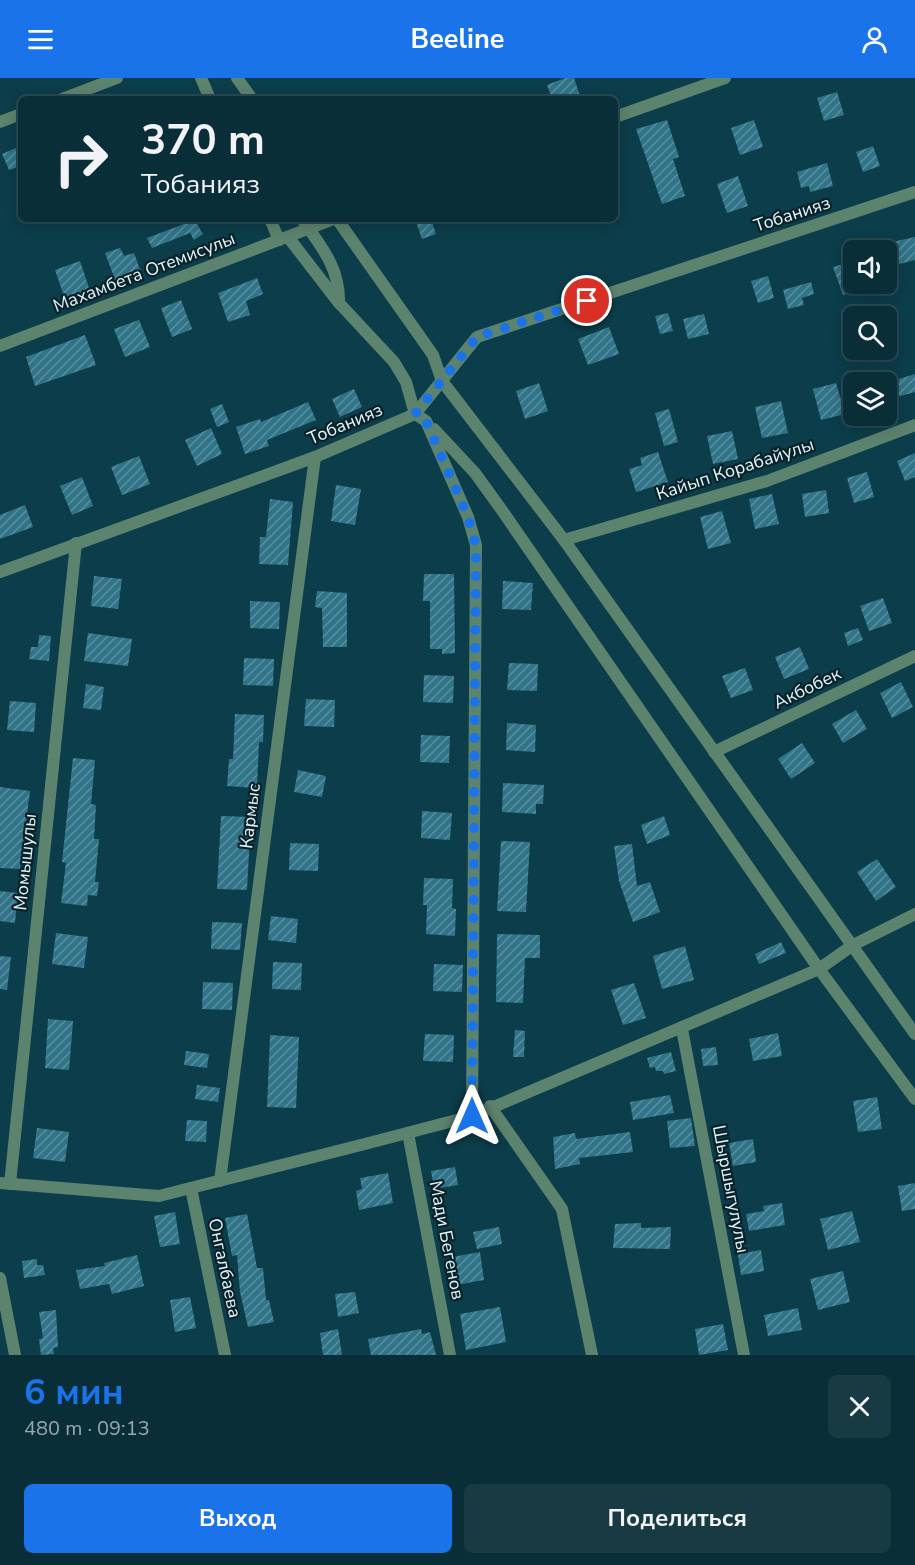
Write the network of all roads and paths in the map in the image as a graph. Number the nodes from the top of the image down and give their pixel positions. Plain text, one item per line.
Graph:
1 (117, 78) edge
2 (201, 78) edge
3 (237, 78) edge
4 (725, 78) edge
5 (70, 96) edge
6 (209, 96) edge
7 (250, 96) edge
8 (18, 115) edge
9 (618, 116) edge
10 (0, 122) edge
11 (915, 192) edge
12 (272, 222) edge
13 (338, 222) edge
14 (305, 224) edge
15 (283, 238) junction
16 (339, 303) junction
17 (0, 346) edge
18 (442, 381) junction
19 (421, 417) junction
20 (915, 425) edge
21 (315, 457) junction
22 (564, 540) junction
23 (76, 543) junction
24 (0, 572) edge
25 (915, 656) edge
26 (714, 752) junction
27 (915, 914) edge
28 (853, 945) junction
29 (819, 969) junction
30 (682, 1029) junction
31 (915, 1034) edge
32 (915, 1099) edge
33 (489, 1106) junction
34 (472, 1116) junction
35 (408, 1133) junction
36 (220, 1181) junction
37 (5, 1184) edge
38 (191, 1188) junction
39 (0, 1278) edge
40 (15, 1355) edge
41 (225, 1355) edge
42 (450, 1355) edge
43 (592, 1355) edge
44 (744, 1355) edge

1 - 5 street
2 - 6 street
3 - 7 street
4 - 9 street
8 - 10 street
11 - 18 street, Тобанияз
12 - 15 street
13 - 18 street
14 - 15 street, Махамбета Отемисулы
14 - 16 street
15 - 16 street
15 - 17 street, Махамбета Отемисулы
16 - 19 street
18 - 19 street, Тобанияз
18 - 22 street
19 - 21 street, Тобанияз
19 - 29 street
19 - 34 street
20 - 22 street, Кайып Корабайулы
21 - 23 street, Тобанияз
21 - 36 street, Кармыс
22 - 26 street
23 - 24 street, Тобанияз
23 - 37 street, Момышулы
25 - 26 street, Акбобек
26 - 28 street
27 - 28 street
28 - 29 street
28 - 31 street
29 - 30 street
29 - 32 street
30 - 33 street
30 - 44 street, Шыршыгулулы
33 - 34 street
33 - 43 street
34 - 35 street
35 - 36 street
35 - 42 street, Мади Бегенов
36 - 38 street
37 - 38 street
38 - 41 street, Онгалбаева
39 - 40 street

